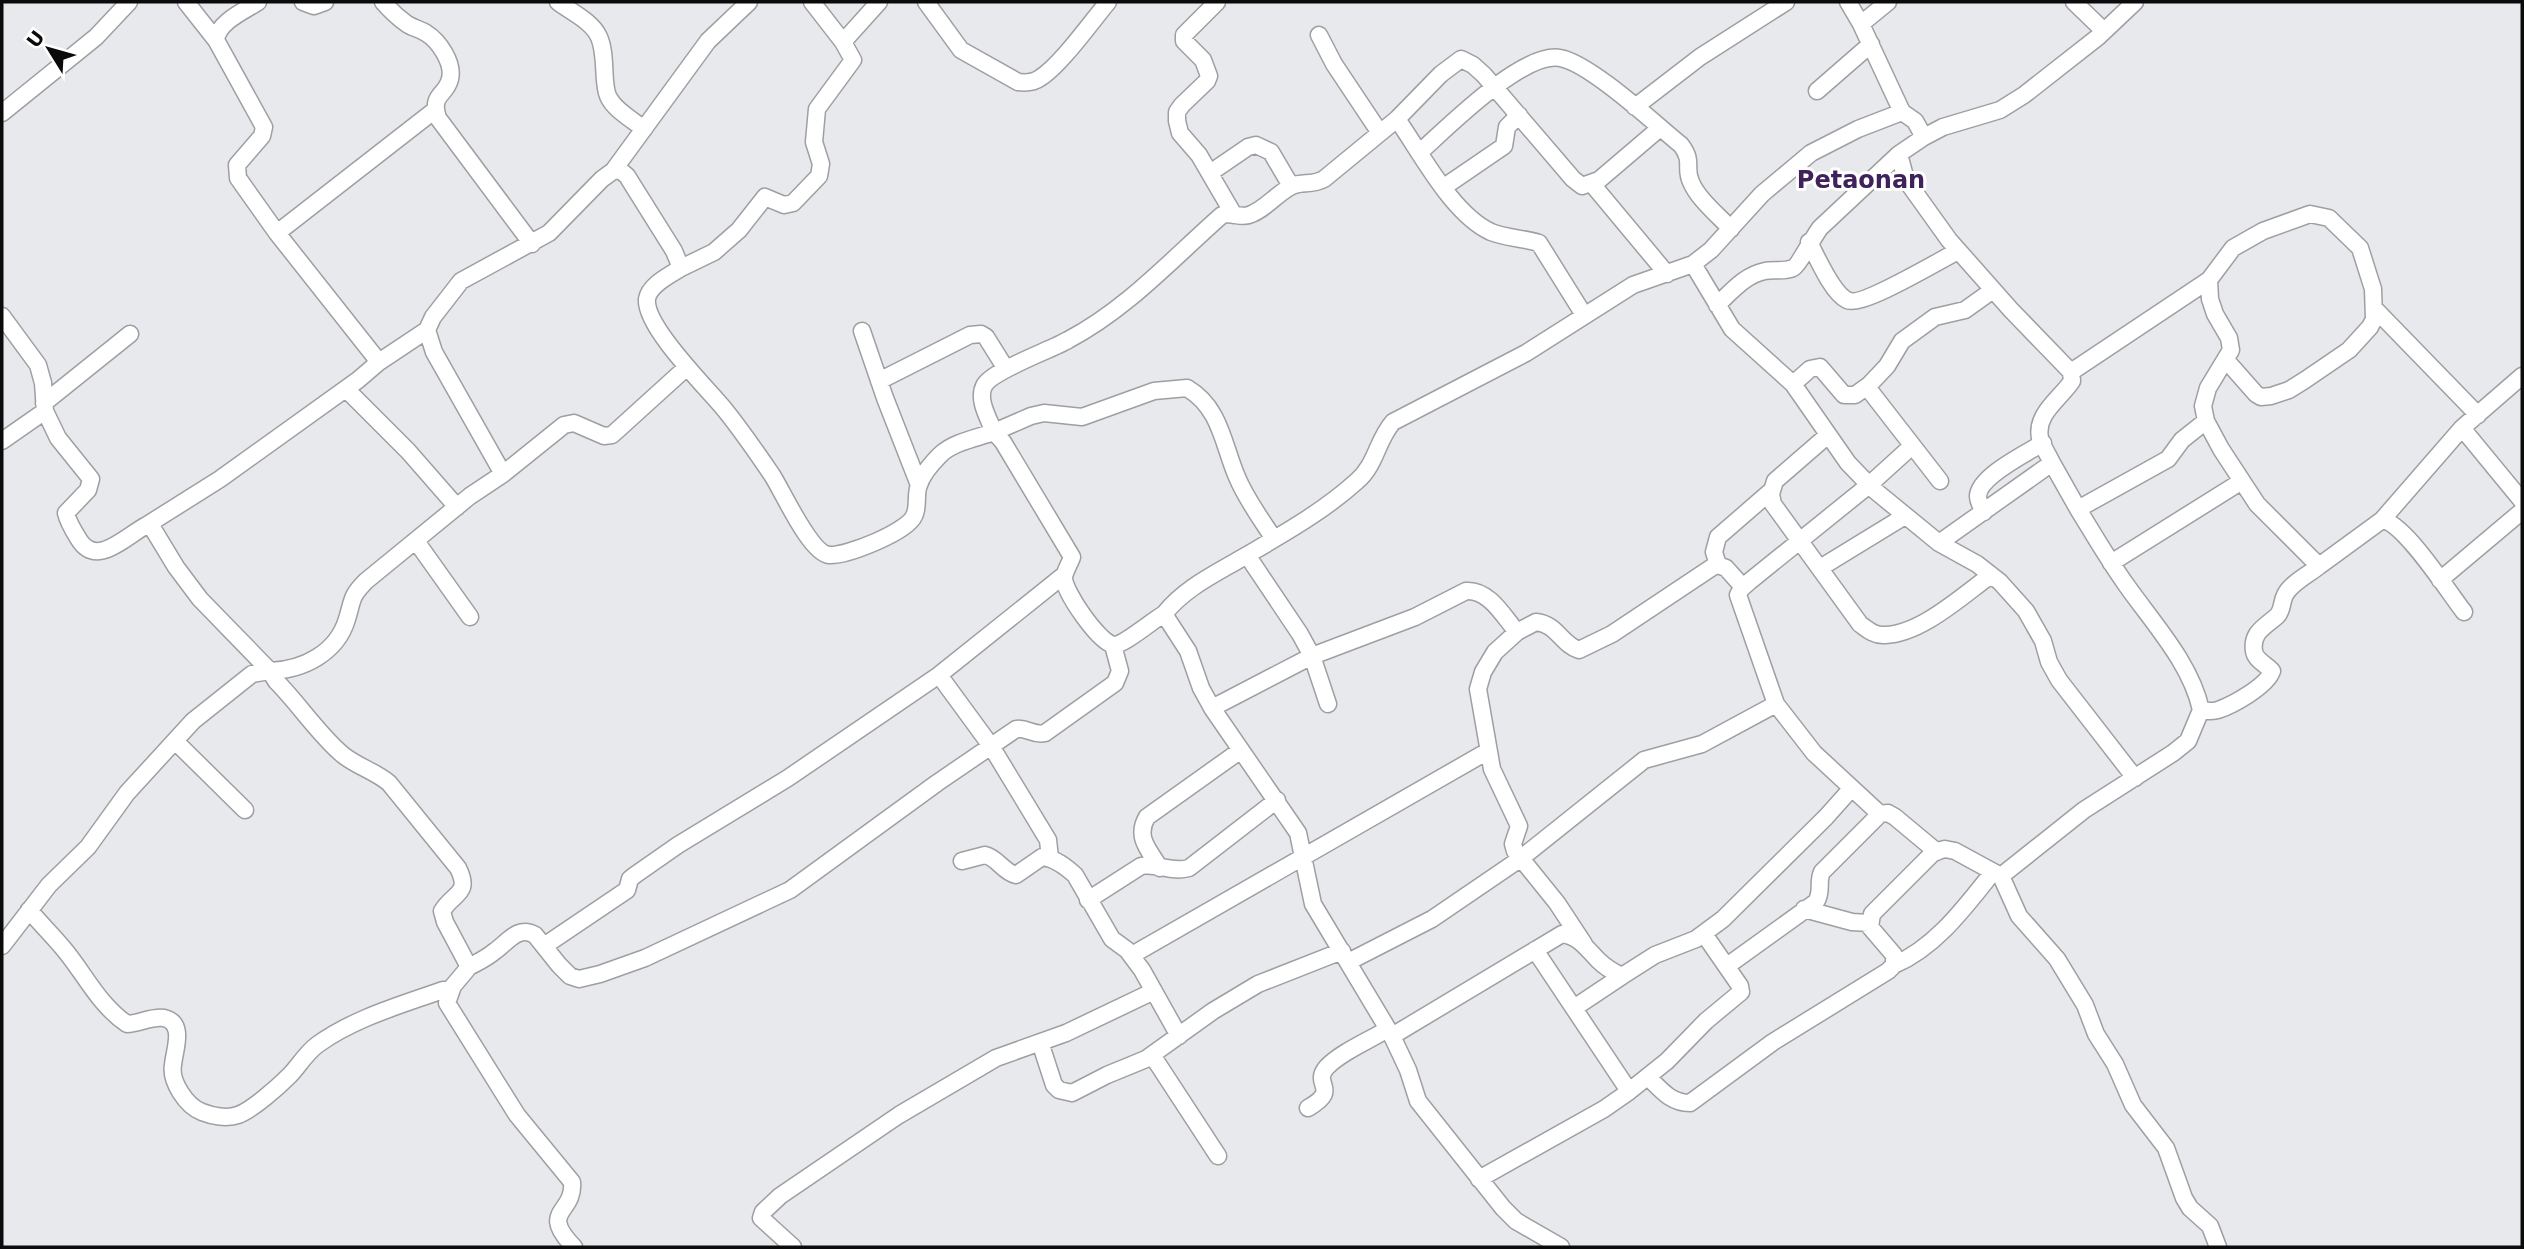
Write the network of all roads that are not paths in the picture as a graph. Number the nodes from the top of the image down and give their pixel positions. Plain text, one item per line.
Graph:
1 (129, 2) edge
2 (186, 2) edge
3 (258, 2) edge
4 (303, 2) edge
5 (325, 2) edge
6 (383, 2) edge
7 (558, 2) edge
8 (749, 2) edge
9 (812, 2) edge
10 (879, 2) edge
11 (926, 2) edge
12 (1108, 2) edge
13 (1217, 2) edge
14 (1786, 2) edge
15 (1848, 2) edge
16 (1888, 2) edge
17 (2074, 2) edge
18 (2135, 2) edge
19 (1861, 24) junction
20 (2105, 31) junction
21 (1318, 35) dead end
22 (216, 40) junction
23 (844, 42) junction
24 (1871, 44) junction
25 (1494, 87) junction
26 (1817, 91) dead end
27 (1635, 107) junction
28 (435, 110) junction
29 (1902, 112) junction
30 (2, 113) edge
31 (1519, 115) junction
32 (1396, 119) junction
33 (1660, 128) junction
34 (644, 129) junction
35 (1380, 133) junction
36 (1924, 137) junction
37 (1420, 152) junction
38 (1899, 154) junction
39 (613, 171) junction
40 (1210, 173) junction
41 (1592, 184) junction
42 (1291, 187) junction
43 (1444, 187) junction
44 (1234, 215) junction
45 (1731, 229) junction
46 (277, 233) junction
47 (1809, 242) junction
48 (532, 244) junction
49 (1958, 251) junction
50 (1693, 264) junction
51 (681, 268) junction
52 (1667, 274) junction
53 (2209, 280) junction
54 (1993, 290) junction
55 (1717, 305) junction
56 (2374, 308) junction
57 (1584, 315) junction
58 (2, 316) edge
59 (427, 330) junction
60 (862, 331) dead end
61 (131, 334) dead end
62 (2226, 360) junction
63 (379, 362) junction
64 (687, 367) junction
65 (1006, 369) junction
66 (2071, 372) junction
67 (2522, 376) edge
68 (879, 381) junction
69 (1793, 384) junction
70 (1867, 387) junction
71 (346, 389) junction
72 (44, 407) junction
73 (2478, 415) junction
74 (2206, 421) junction
75 (2462, 428) junction
76 (994, 432) junction
77 (1828, 435) junction
78 (2, 441) edge
79 (2043, 443) junction
80 (1912, 446) junction
81 (2052, 463) junction
82 (503, 474) junction
83 (1940, 481) dead end
84 (2242, 481) junction
85 (919, 485) junction
86 (1869, 485) junction
87 (1771, 491) junction
88 (2522, 501) edge
89 (457, 507) junction
90 (2078, 509) junction
91 (2522, 511) edge
92 (1984, 512) junction
93 (1905, 516) junction
94 (2382, 520) junction
95 (147, 524) junction
96 (1273, 539) junction
97 (416, 541) junction
98 (1800, 541) junction
99 (1939, 543) junction
100 (1247, 555) junction
101 (2111, 563) junction
102 (1718, 565) junction
103 (2319, 566) junction
104 (1820, 568) junction
105 (1064, 575) junction
106 (1990, 575) junction
107 (2440, 580) junction
108 (1743, 587) junction
109 (2464, 612) dead end
110 (1164, 614) junction
111 (470, 617) dead end
112 (1517, 632) junction
113 (1113, 645) junction
114 (1312, 656) junction
115 (270, 671) junction
116 (939, 676) junction
117 (1328, 704) dead end
118 (1776, 704) junction
119 (1212, 708) junction
120 (2201, 710) junction
121 (175, 741) junction
122 (991, 746) junction
123 (1241, 750) junction
124 (1488, 751) junction
125 (2135, 778) junction
126 (1852, 789) junction
127 (1278, 800) junction
128 (246, 810) dead end
129 (1880, 814) junction
130 (1937, 852) junction
131 (1303, 857) junction
132 (1050, 858) junction
133 (1520, 859) junction
134 (962, 861) dead end
135 (1160, 868) junction
136 (1997, 874) junction
137 (1088, 900) junction
138 (1804, 909) junction
139 (29, 911) junction
140 (1869, 923) junction
141 (1704, 934) junction
142 (1584, 944) junction
143 (2, 946) edge
144 (544, 946) junction
145 (1535, 950) junction
146 (1132, 955) junction
147 (1345, 957) junction
148 (1894, 965) junction
149 (1727, 966) junction
150 (469, 967) junction
151 (1622, 976) junction
152 (450, 990) junction
153 (1154, 991) junction
154 (1574, 1008) junction
155 (1390, 1033) junction
156 (1179, 1036) junction
157 (1041, 1042) junction
158 (1152, 1055) junction
159 (1648, 1077) junction
160 (1628, 1093) junction
161 (1308, 1108) dead end
162 (1219, 1156) dead end
163 (1479, 1179) junction
164 (574, 1247) edge
165 (793, 1247) edge
166 (1561, 1247) edge
167 (2218, 1247) edge

1 - 30 street
2 - 22 street
3 - 22 street
4 - 5 street
6 - 28 street
7 - 34 street
8 - 34 street
9 - 23 street
10 - 23 street
11 - 12 street
13 - 40 street
14 - 27 street
15 - 19 street
16 - 19 street
17 - 20 street
18 - 20 street
19 - 24 street
20 - 36 street
21 - 35 street
22 - 46 street
23 - 51 street
24 - 26 street
24 - 29 street
25 - 27 street
25 - 31 street
25 - 32 street
25 - 37 street
27 - 33 street
28 - 46 street
28 - 48 street
29 - 36 street
29 - 45 street
31 - 41 street
31 - 43 street
32 - 35 street
32 - 37 street
33 - 41 street
33 - 45 street
34 - 39 street
35 - 42 street
36 - 38 street
37 - 43 street
38 - 47 street
38 - 49 street
39 - 48 street
39 - 51 street
40 - 42 street
40 - 44 street
41 - 52 street
42 - 44 street
43 - 57 street
44 - 65 street
45 - 50 street
46 - 63 street
47 - 49 street
47 - 55 street
48 - 59 street
49 - 54 street
50 - 52 street
50 - 55 street
51 - 64 street
52 - 57 street
53 - 56 street
53 - 62 street
53 - 66 street
54 - 66 street
54 - 70 street
55 - 69 street
56 - 62 street
56 - 73 street
57 - 96 street
58 - 72 street
59 - 63 street
59 - 82 street
60 - 68 street
61 - 72 street
62 - 74 street
63 - 71 street
64 - 82 street
64 - 85 street
65 - 68 street
65 - 76 street
66 - 79 street
67 - 73 street
68 - 85 street
69 - 70 street
69 - 77 street
70 - 80 street
71 - 89 street
71 - 95 street
72 - 78 street
72 - 95 street
73 - 75 street
74 - 84 street
74 - 90 street
75 - 88 street
75 - 94 street
76 - 85 street
76 - 96 street
76 - 105 street
77 - 86 street
77 - 87 street
79 - 81 street
79 - 92 street
80 - 83 street
80 - 86 street
81 - 90 street
81 - 92 street
82 - 89 street
84 - 101 street
84 - 103 street
86 - 93 street
86 - 98 street
87 - 98 street
87 - 102 street
89 - 97 street
90 - 101 street
91 - 107 street
92 - 99 street
93 - 99 street
93 - 104 street
94 - 103 street
94 - 107 street
95 - 115 street
96 - 100 street
97 - 111 street
97 - 115 street
98 - 104 street
98 - 108 street
99 - 106 street
100 - 110 street
100 - 114 street
101 - 120 street
102 - 108 street
102 - 112 street
103 - 120 street
104 - 106 street
105 - 113 street
105 - 116 street
106 - 125 street
107 - 109 street
108 - 118 street
110 - 113 street
110 - 119 street
112 - 114 street
112 - 124 street
113 - 122 street
114 - 117 street
114 - 119 street
115 - 121 street
115 - 150 street
116 - 122 street
116 - 144 street
118 - 126 street
118 - 133 street
119 - 123 street
120 - 125 street
121 - 128 street
121 - 139 street
122 - 132 street
122 - 144 street
123 - 127 street
123 - 135 street
124 - 131 street
124 - 133 street
125 - 136 street
126 - 129 street
126 - 141 street
127 - 131 street
127 - 135 street
129 - 130 street
129 - 138 street
130 - 136 street
130 - 140 street
131 - 146 street
131 - 147 street
132 - 134 street
132 - 137 street
133 - 142 street
133 - 147 street
135 - 137 street
136 - 148 street
136 - 167 street
137 - 146 street
138 - 140 street
138 - 149 street
139 - 143 street
139 - 152 street
140 - 148 street
141 - 149 street
141 - 151 street
142 - 145 street
142 - 151 street
144 - 150 street
145 - 154 street
145 - 155 street
146 - 153 street
147 - 155 street
147 - 156 street
148 - 159 street
149 - 159 street
150 - 152 street
151 - 154 street
152 - 164 street
153 - 156 street
153 - 157 street
154 - 160 street
155 - 161 street
155 - 163 street
156 - 158 street
157 - 158 street
157 - 165 street
158 - 162 street
159 - 160 street
160 - 163 street
163 - 166 street

